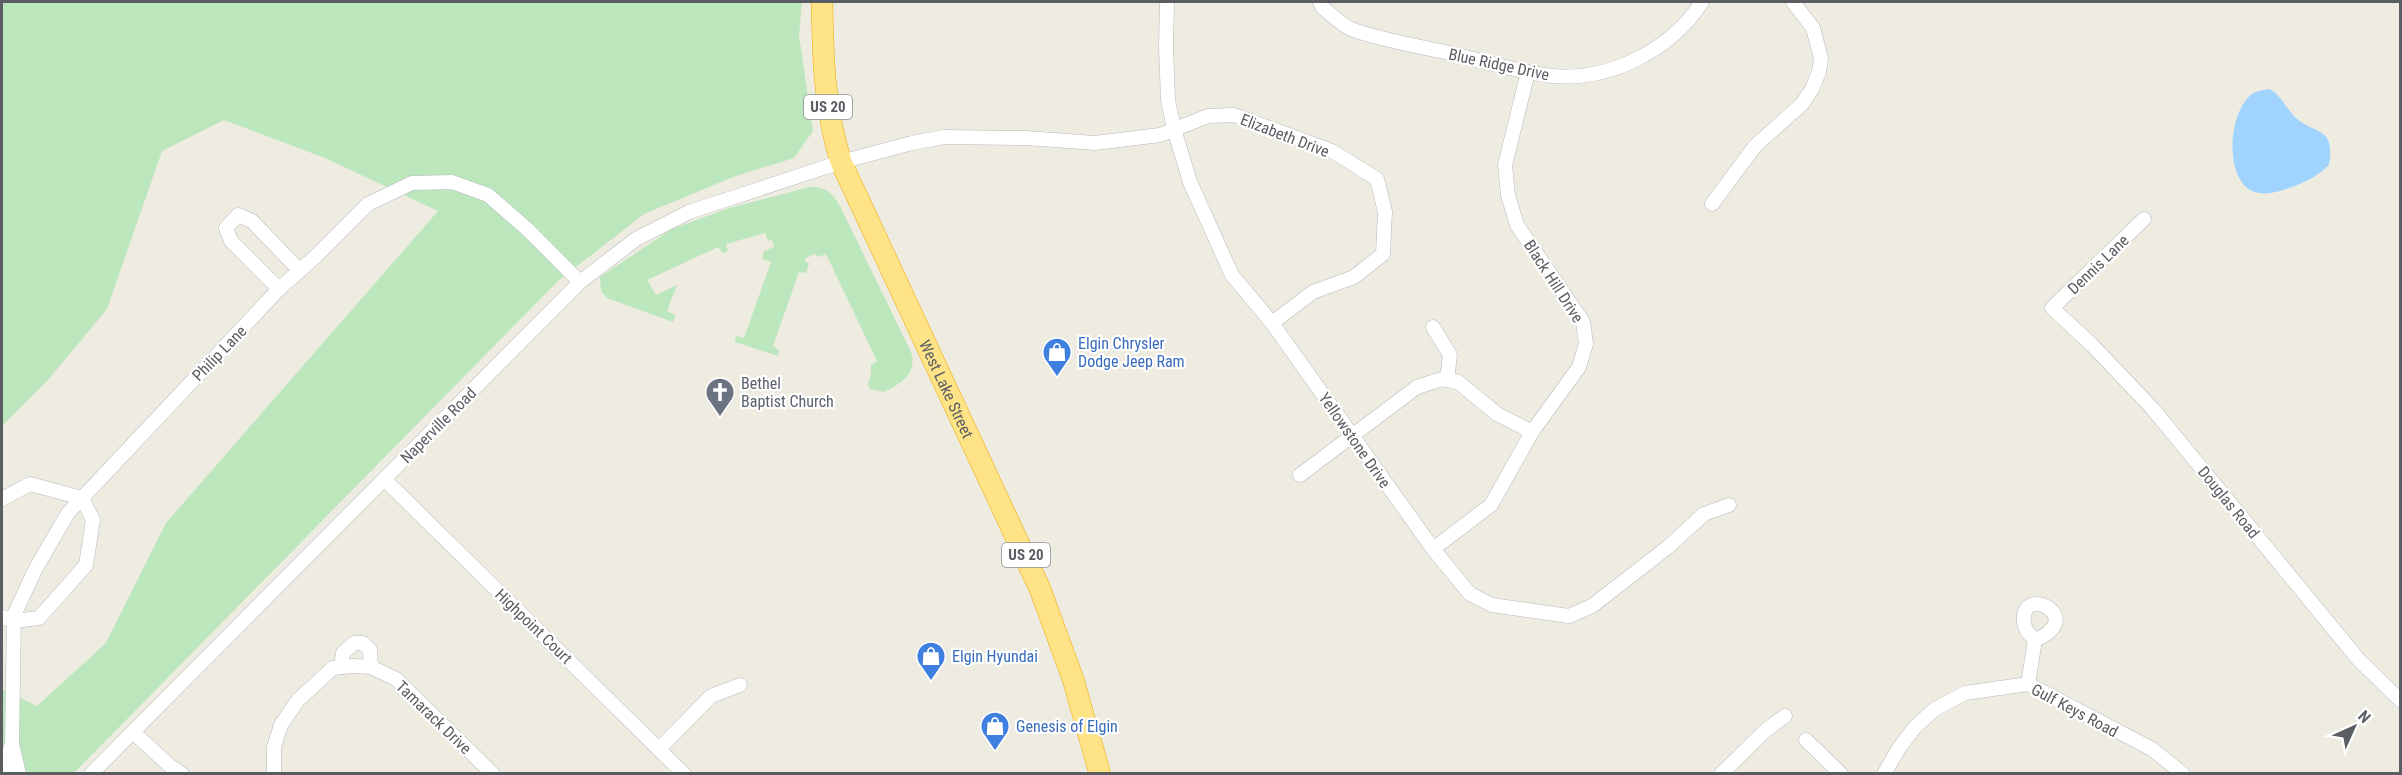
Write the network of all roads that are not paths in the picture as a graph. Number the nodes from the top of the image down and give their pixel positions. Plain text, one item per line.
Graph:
1 (822, 2) edge
2 (1167, 2) edge
3 (1320, 2) edge
4 (1702, 2) edge
5 (1793, 2) edge
6 (1528, 72) junction
7 (1174, 129) junction
8 (841, 162) junction
9 (1712, 204) dead end
10 (2144, 219) dead end
11 (300, 271) junction
12 (580, 282) junction
13 (279, 289) junction
14 (2052, 308) joint
15 (1272, 323) junction
16 (1433, 327) dead end
17 (1447, 380) junction
18 (1532, 432) junction
19 (1352, 437) junction
20 (1300, 475) dead end
21 (384, 479) junction
22 (82, 498) junction
23 (2, 499) edge
24 (1728, 505) dead end
25 (1433, 549) junction
26 (8, 619) edge
27 (2035, 640) dead end
28 (341, 667) junction
29 (371, 667) junction
30 (2028, 684) junction
31 (740, 685) dead end
32 (2400, 700) edge
33 (1785, 716) dead end
34 (133, 732) junction
35 (1806, 740) dead end
36 (12, 744) junction
37 (659, 749) junction
38 (3, 774) edge
39 (19, 774) edge
40 (91, 774) edge
41 (182, 774) edge
42 (274, 774) edge
43 (493, 774) edge
44 (684, 774) edge
45 (1100, 774) edge
46 (1721, 774) edge
47 (1841, 774) edge
48 (1884, 774) edge
49 (2182, 774) edge

1 - 8 highway, West Lake Street / US 20
2 - 7 street, Yellowstone Drive
3 - 6 street, Blue Ridge Drive
4 - 6 street, Blue Ridge Drive
5 - 9 street
6 - 18 street, Black Hill Drive
7 - 8 street, Elizabeth Drive
7 - 15 street, Yellowstone Drive
7 - 15 street, Elizabeth Drive
8 - 12 street, Naperville Road
8 - 45 highway, West Lake Street / US 20
10 - 14 street, Dennis Lane
11 - 12 street, Philip Lane
11 - 13 street, Philip Lane
11 - 13 street
12 - 21 street, Naperville Road
13 - 22 street, Philip Lane
14 - 32 street, Douglas Road
15 - 19 street, Yellowstone Drive
16 - 17 street
17 - 18 street
17 - 19 street
18 - 25 street, Black Hill Drive
19 - 20 street
19 - 25 street, Yellowstone Drive
21 - 34 street, Naperville Road
21 - 37 street, Highpoint Court
22 - 23 street
22 - 26 street, Philip Lane
22 - 26 street
24 - 25 street, Yellowstone Drive
26 - 36 street, Philip Lane
27 - 30 street
28 - 29 street, Tamarack Drive
28 - 29 street
28 - 42 street
29 - 43 street, Tamarack Drive
30 - 48 street, Gulf Keys Road
30 - 49 street, Gulf Keys Road
31 - 37 street
33 - 46 street
34 - 40 street, Naperville Road
34 - 41 street
35 - 47 street
36 - 38 street, Philip Lane
36 - 39 street, Philip Lane
37 - 44 street, Highpoint Court

